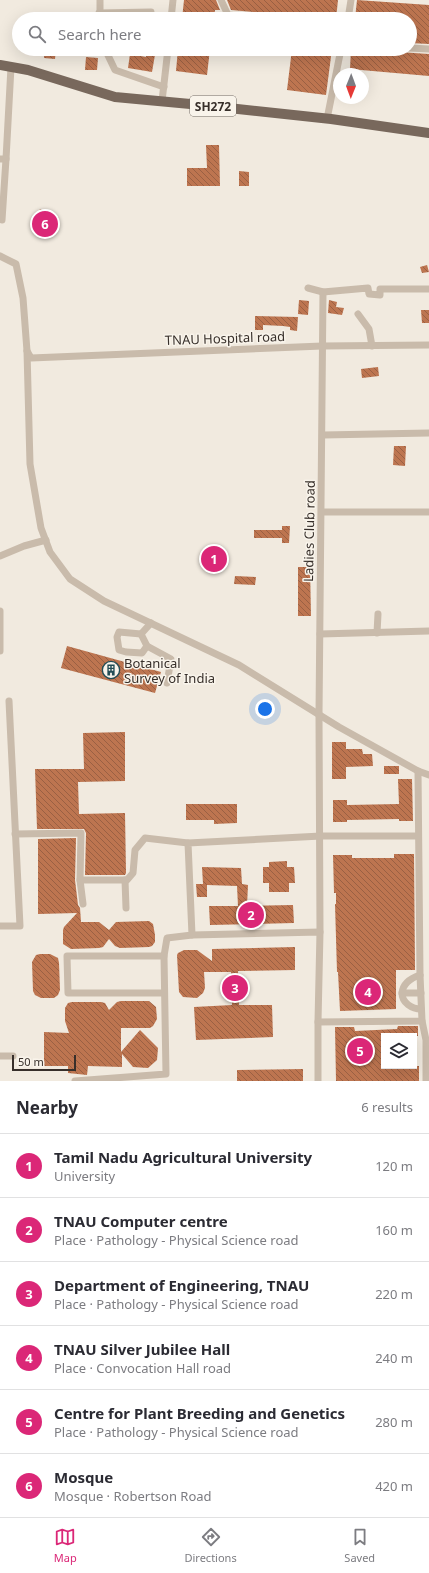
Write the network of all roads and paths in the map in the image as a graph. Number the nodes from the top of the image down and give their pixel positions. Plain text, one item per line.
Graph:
1 (100, 0) edge
2 (173, 0) edge
3 (221, 0) edge
4 (351, 0) edge
5 (100, 12) edge
6 (172, 12) edge
7 (227, 12) edge
8 (349, 12) edge
9 (417, 49) edge
10 (429, 50) edge
11 (109, 56) edge
12 (167, 56) edge
13 (340, 56) edge
14 (0, 65) edge
15 (11, 67) junction
16 (164, 87) junction
17 (162, 102) junction
18 (327, 119) junction
19 (429, 133) edge
20 (3, 159) edge
21 (2, 220) dead end
22 (0, 256) edge
23 (308, 288) dead end
24 (429, 289) edge
25 (323, 292) junction
26 (358, 314) dead end
27 (429, 345) edge
28 (322, 346) junction
29 (372, 346) junction
30 (27, 351) junction
31 (429, 433) edge
32 (323, 435) junction
33 (322, 512) junction
34 (429, 512) edge
35 (46, 540) junction
36 (0, 556) edge
37 (0, 611) edge
38 (378, 614) dead end
39 (151, 623) junction
40 (429, 632) edge
41 (377, 633) junction
42 (141, 634) junction
43 (320, 634) junction
44 (147, 646) junction
45 (0, 651) edge
46 (167, 683) dead end
47 (9, 701) dead end
48 (319, 715) junction
49 (418, 771) junction
50 (429, 775) edge
51 (15, 834) junction
52 (321, 836) junction
53 (418, 836) junction
54 (188, 843) junction
55 (80, 880) junction
56 (125, 880) junction
57 (82, 904) dead end
58 (126, 908) dead end
59 (0, 926) edge
60 (320, 932) junction
61 (192, 935) junction
62 (164, 956) junction
63 (420, 975) junction
64 (164, 993) junction
65 (402, 993) junction
66 (421, 993) junction
67 (421, 1009) junction
68 (422, 1021) junction
69 (318, 1022) junction
70 (427, 1040) edge
71 (0, 1056) edge
72 (13, 1056) dead end
73 (166, 1078) edge
74 (74, 1081) edge
75 (318, 1081) edge
76 (426, 1081) edge

1 - 5 street
2 - 6 street
3 - 7 street
4 - 8 street
9 - 10 street
11 - 16 street
12 - 16 street
13 - 18 street
14 - 15 main road, SH272
15 - 17 main road, SH272
15 - 20 street
16 - 17 street
17 - 18 main road, SH272
18 - 19 main road, SH272
20 - 21 street
22 - 30 street
23 - 25 street
24 - 25 street
25 - 28 street, Ladies Club road
26 - 29 street
27 - 29 street, TNAU Hospital road
28 - 29 street, TNAU Hospital road
28 - 30 street, TNAU Hospital road
28 - 32 street, Ladies Club road
30 - 35 street
31 - 32 street
32 - 33 street, Ladies Club road
33 - 34 street
33 - 43 street, Ladies Club road
35 - 36 street
35 - 39 street
37 - 45 street
38 - 41 street
39 - 42 street
39 - 48 street
40 - 41 street
41 - 43 street
42 - 44 street
42 - 44 street
43 - 48 street, Ladies Club road
44 - 46 street
47 - 51 street
48 - 49 street
48 - 52 street, Ladies Club road
49 - 50 street
49 - 53 street
51 - 55 street
51 - 59 street
52 - 53 street
52 - 54 street
52 - 60 street, Ladies Club road
53 - 63 street
54 - 56 street
54 - 61 street
55 - 56 street
55 - 57 street
56 - 58 street
60 - 61 street
60 - 69 street, Ladies Club road
61 - 62 street
62 - 64 street
62 - 64 street
63 - 65 street
63 - 66 street
64 - 73 street
65 - 66 street
65 - 67 street
66 - 67 street
67 - 68 street
68 - 69 street
68 - 70 street
69 - 75 street, Ladies Club road
70 - 76 street
71 - 72 street
73 - 74 street

